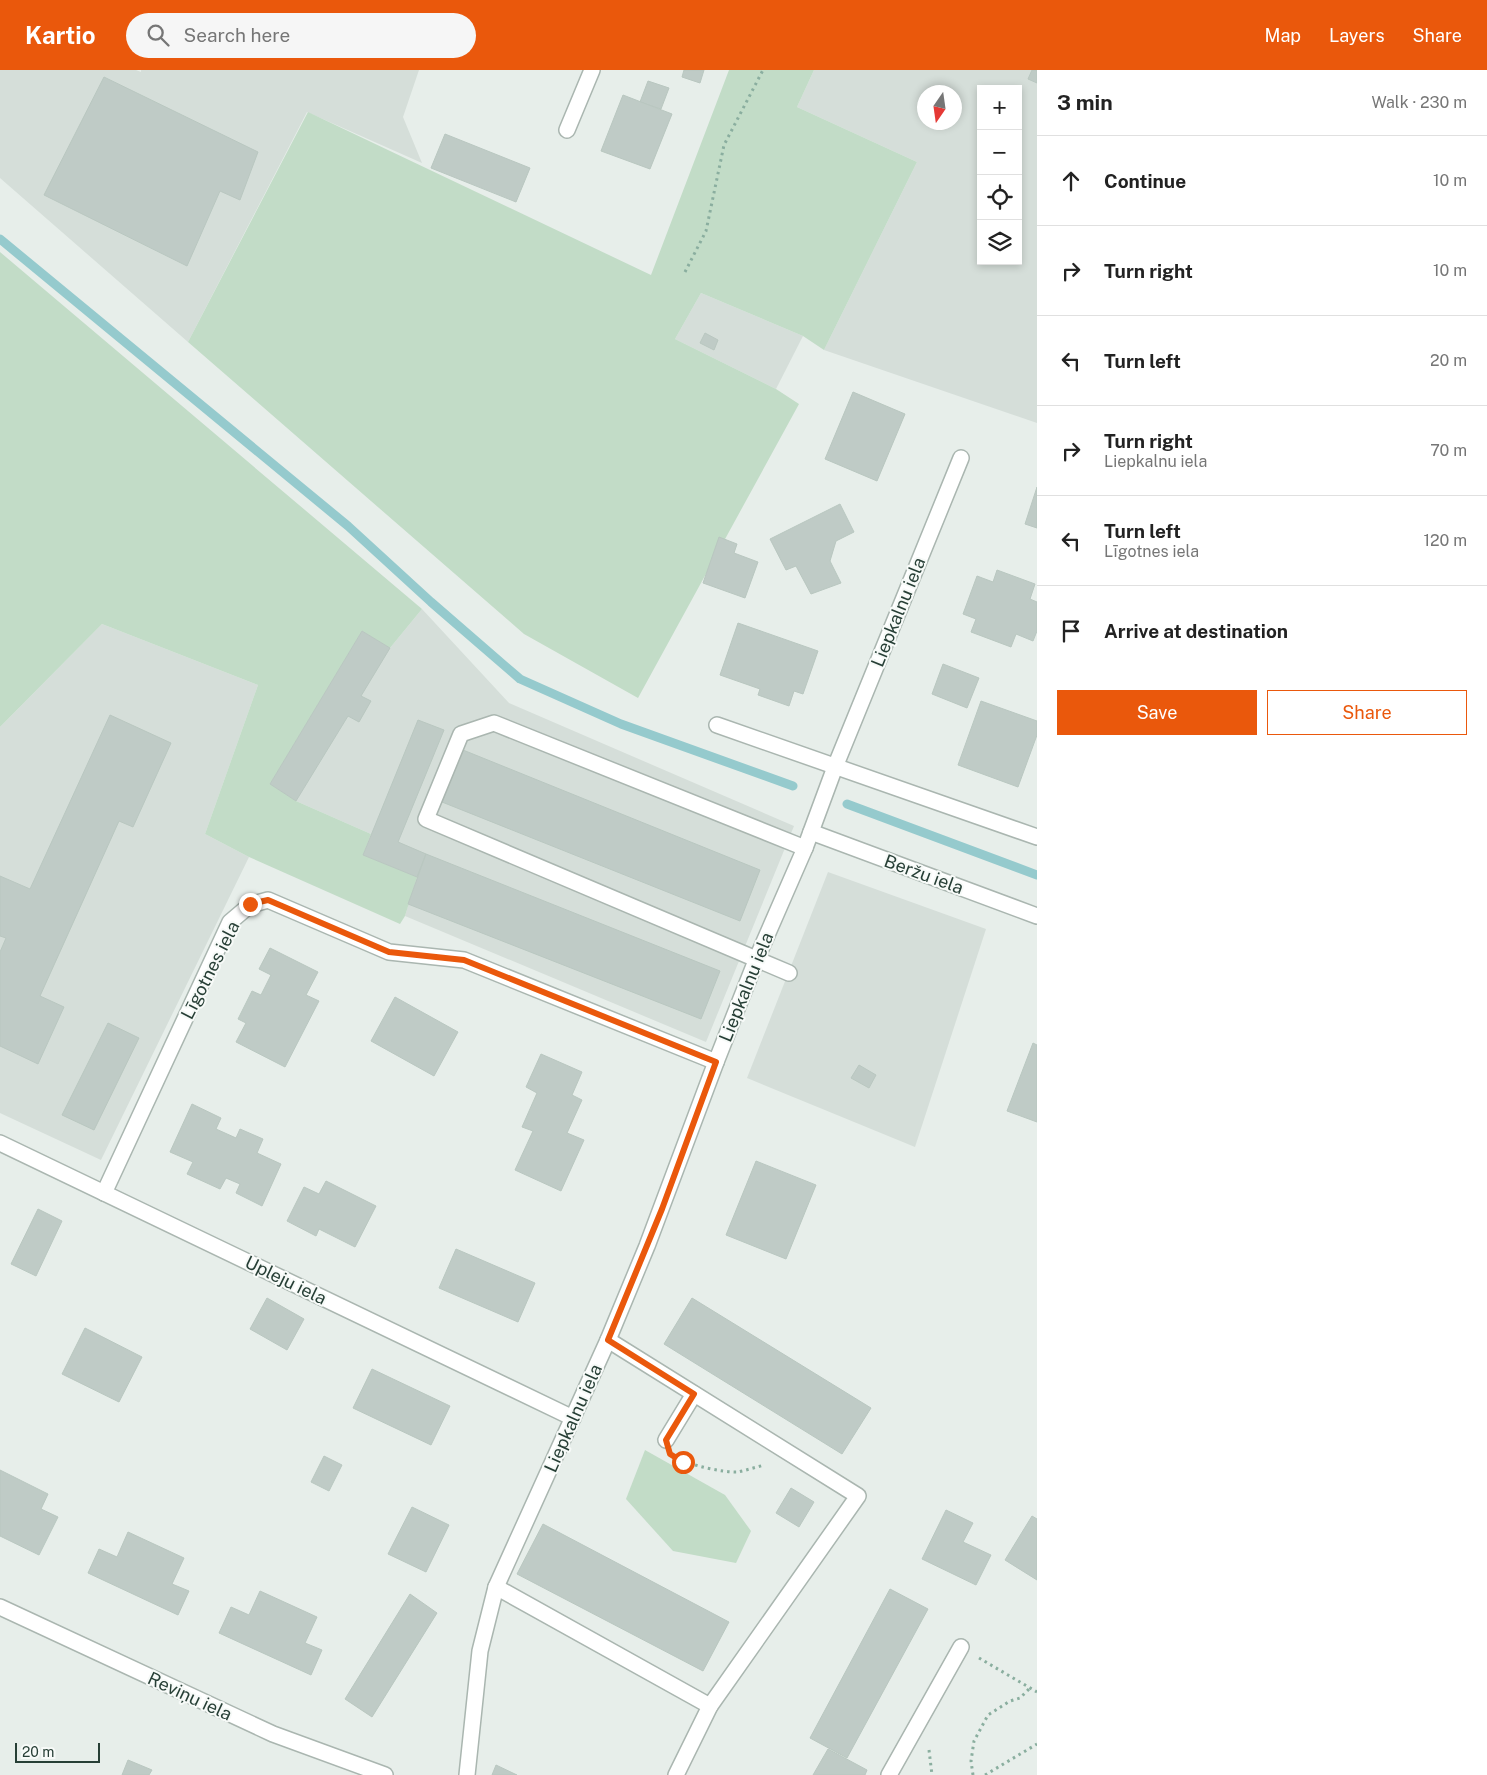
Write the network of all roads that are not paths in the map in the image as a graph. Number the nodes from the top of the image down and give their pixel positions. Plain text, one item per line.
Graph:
1 (592, 70) edge
2 (567, 130) dead end
3 (961, 458) dead end
4 (717, 725) dead end
5 (835, 767) junction
6 (811, 832) junction
7 (1037, 837) edge
8 (805, 848) junction
9 (1037, 916) edge
10 (757, 958) junction
11 (789, 972) dead end
12 (716, 1062) junction
13 (0, 1143) edge
14 (104, 1193) junction
15 (608, 1340) junction
16 (694, 1394) junction
17 (572, 1418) junction
18 (666, 1440) road end
19 (496, 1587) junction
20 (0, 1607) edge
21 (961, 1647) road end
22 (710, 1706) junction
23 (385, 1775) edge
24 (467, 1775) edge
25 (676, 1775) edge
26 (889, 1775) edge

1 - 2 street
3 - 5 street, Liepkalnu iela
4 - 5 street
5 - 6 street, Liepkalnu iela
5 - 7 street
6 - 8 street, Liepkalnu iela
6 - 9 street, Beržu iela
8 - 10 street, Liepkalnu iela
8 - 10 street
10 - 11 street
10 - 12 street, Liepkalnu iela
12 - 14 street, Līgotnes iela
12 - 15 street, Liepkalnu iela
13 - 14 street, Upleju iela
14 - 17 street, Upleju iela
15 - 16 street
15 - 17 street, Liepkalnu iela
16 - 18 street
16 - 22 street
17 - 19 street, Liepkalnu iela
19 - 22 street
19 - 24 street, Liepkalnu iela
20 - 23 street, Reviņu iela
21 - 26 street
22 - 25 street

